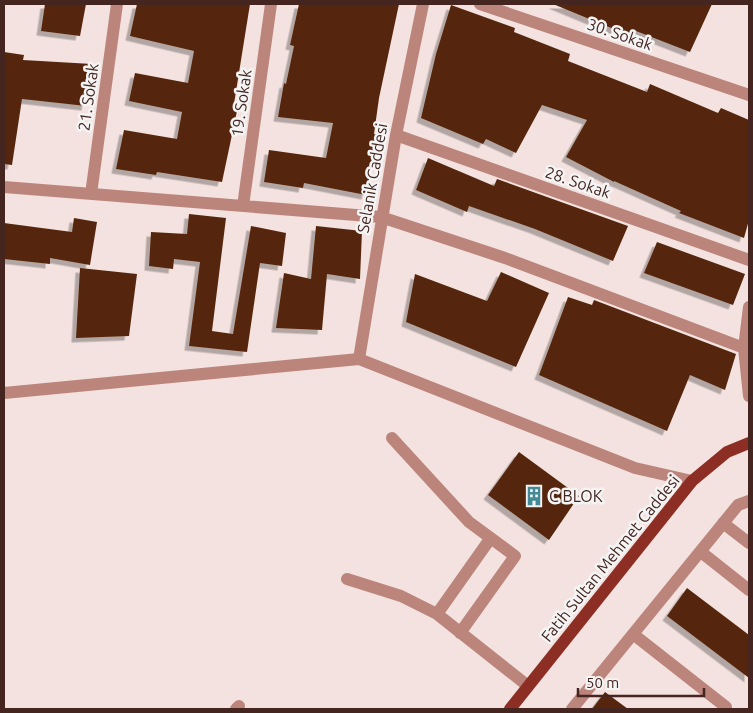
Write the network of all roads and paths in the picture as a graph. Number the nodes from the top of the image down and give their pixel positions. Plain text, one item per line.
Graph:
1 (118, 4) edge
2 (271, 4) edge
3 (423, 4) edge
4 (480, 4) edge
5 (749, 95) edge
6 (396, 135) junction
7 (4, 187) edge
8 (91, 194) junction
9 (242, 206) junction
10 (381, 217) junction
11 (749, 260) edge
12 (749, 307) edge
13 (744, 348) junction
14 (359, 359) junction
15 (4, 393) edge
16 (749, 396) edge
17 (392, 438) dead end
18 (749, 443) edge
19 (692, 481) junction
20 (749, 501) edge
21 (723, 523) junction
22 (490, 539) junction
23 (749, 543) edge
24 (700, 552) junction
25 (347, 579) dead end
26 (749, 590) edge
27 (437, 614) junction
28 (460, 633) junction
29 (633, 634) junction
30 (528, 686) junction
31 (726, 707) dead end
32 (510, 709) edge
33 (572, 709) edge

1 - 8 street, 21. Sokak
2 - 9 street, 19. Sokak
3 - 6 street, Selanik Caddesi
4 - 5 street, 30. Sokak
6 - 10 street, Selanik Caddesi
6 - 11 street, 28. Sokak
7 - 8 street
8 - 9 street
9 - 10 street
10 - 13 street
10 - 14 street, Selanik Caddesi
12 - 13 street
13 - 16 street
14 - 15 street
14 - 19 street
17 - 22 street
18 - 19 main road, Fatih Sultan Mehmet Caddesi
19 - 30 main road, Fatih Sultan Mehmet Caddesi
20 - 21 street
21 - 23 street
21 - 24 street
22 - 27 street
22 - 28 street
24 - 26 street
24 - 29 street
25 - 27 street
27 - 28 street
28 - 30 street
29 - 31 street
29 - 33 street
30 - 32 main road, Fatih Sultan Mehmet Caddesi

